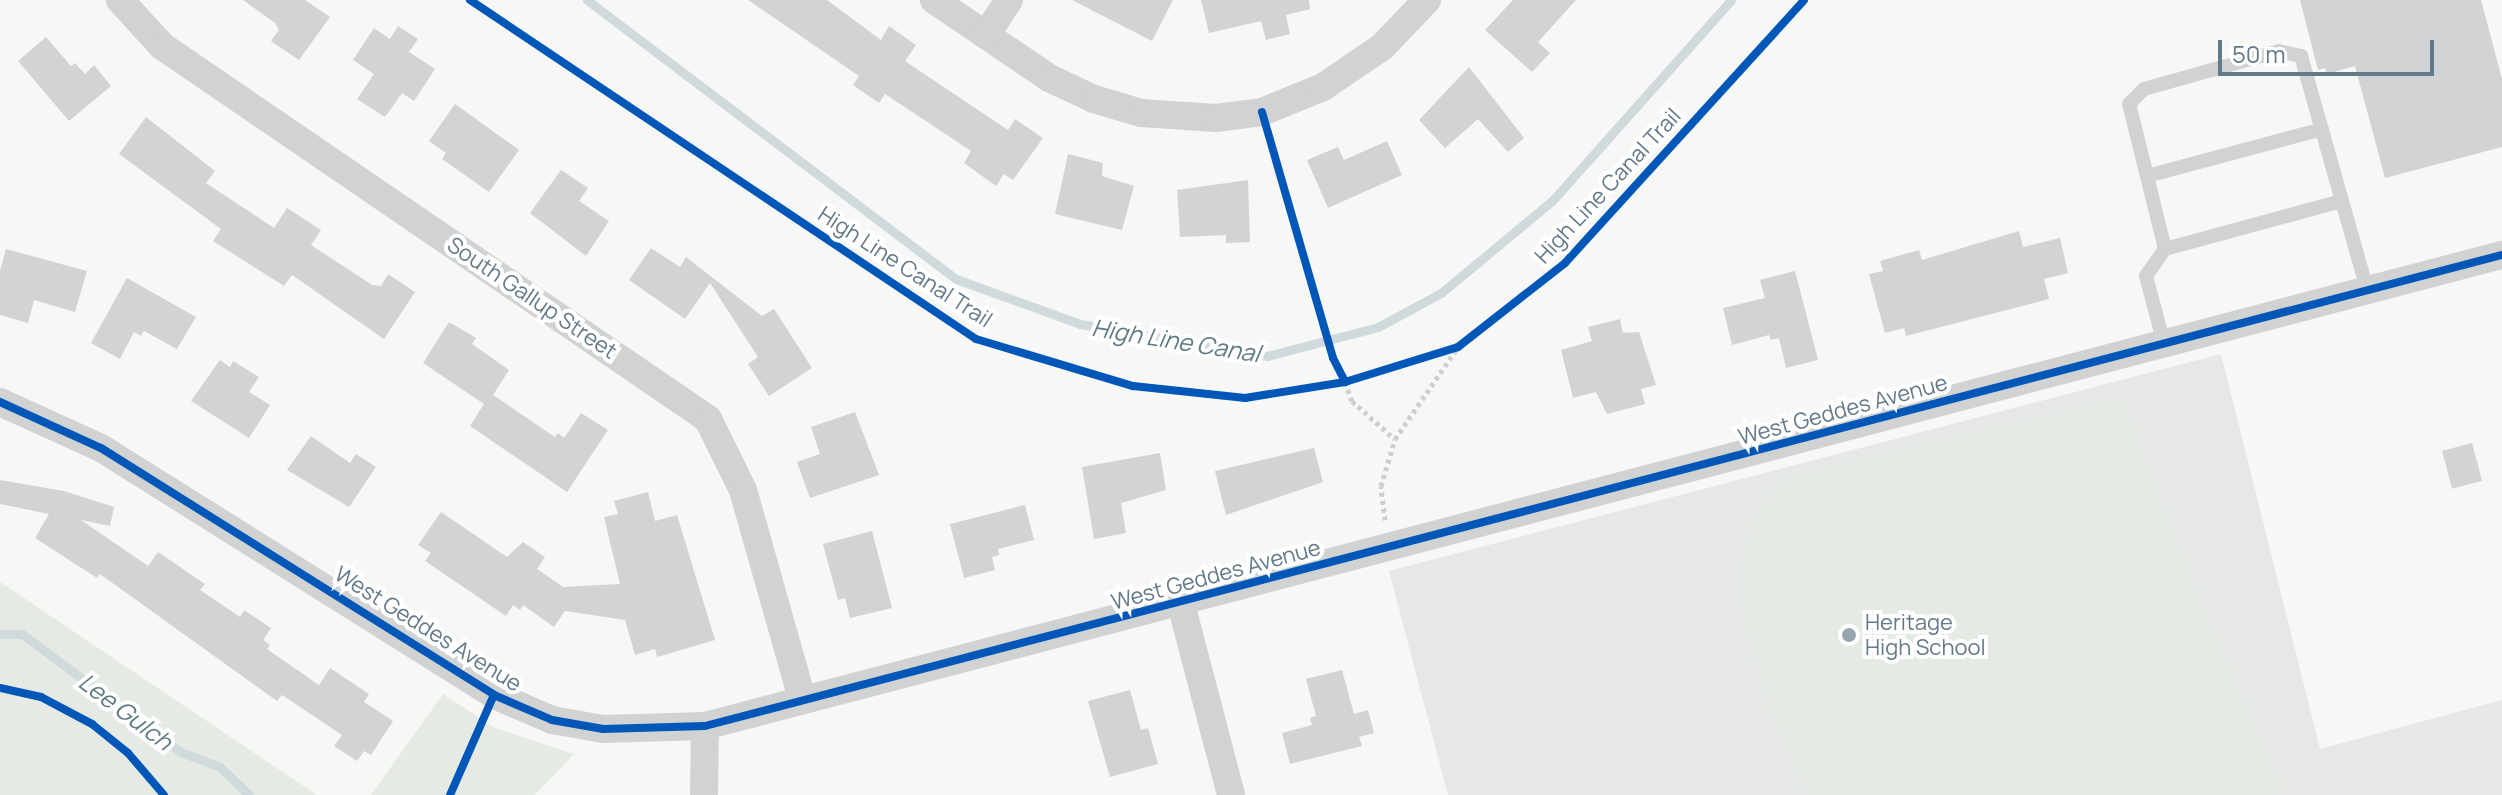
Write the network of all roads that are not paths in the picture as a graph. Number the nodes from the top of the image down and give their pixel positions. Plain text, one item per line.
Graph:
1 (120, 0) edge
2 (934, 0) edge
3 (1009, 0) edge
4 (1427, 0) edge
5 (986, 35) junction
6 (2322, 129) junction
7 (2147, 176) junction
8 (2342, 201) junction
9 (2165, 249) junction
10 (2502, 255) edge
11 (2367, 290) junction
12 (2164, 344) junction
13 (0, 402) edge
14 (1181, 604) junction
15 (802, 699) junction
16 (705, 726) junction
17 (704, 795) edge
18 (1231, 795) edge

1 - 15 street, South Gallup Street
2 - 5 street
3 - 5 street
4 - 5 street
6 - 7 lane
6 - 7 lane
6 - 8 lane
7 - 9 lane
8 - 9 lane
8 - 11 lane
9 - 12 lane
10 - 11 street, West Geddes Avenue
11 - 12 street, West Geddes Avenue
12 - 14 street, West Geddes Avenue
13 - 16 street, West Geddes Avenue
14 - 15 street, West Geddes Avenue
14 - 18 street
15 - 16 street, West Geddes Avenue
16 - 17 street

